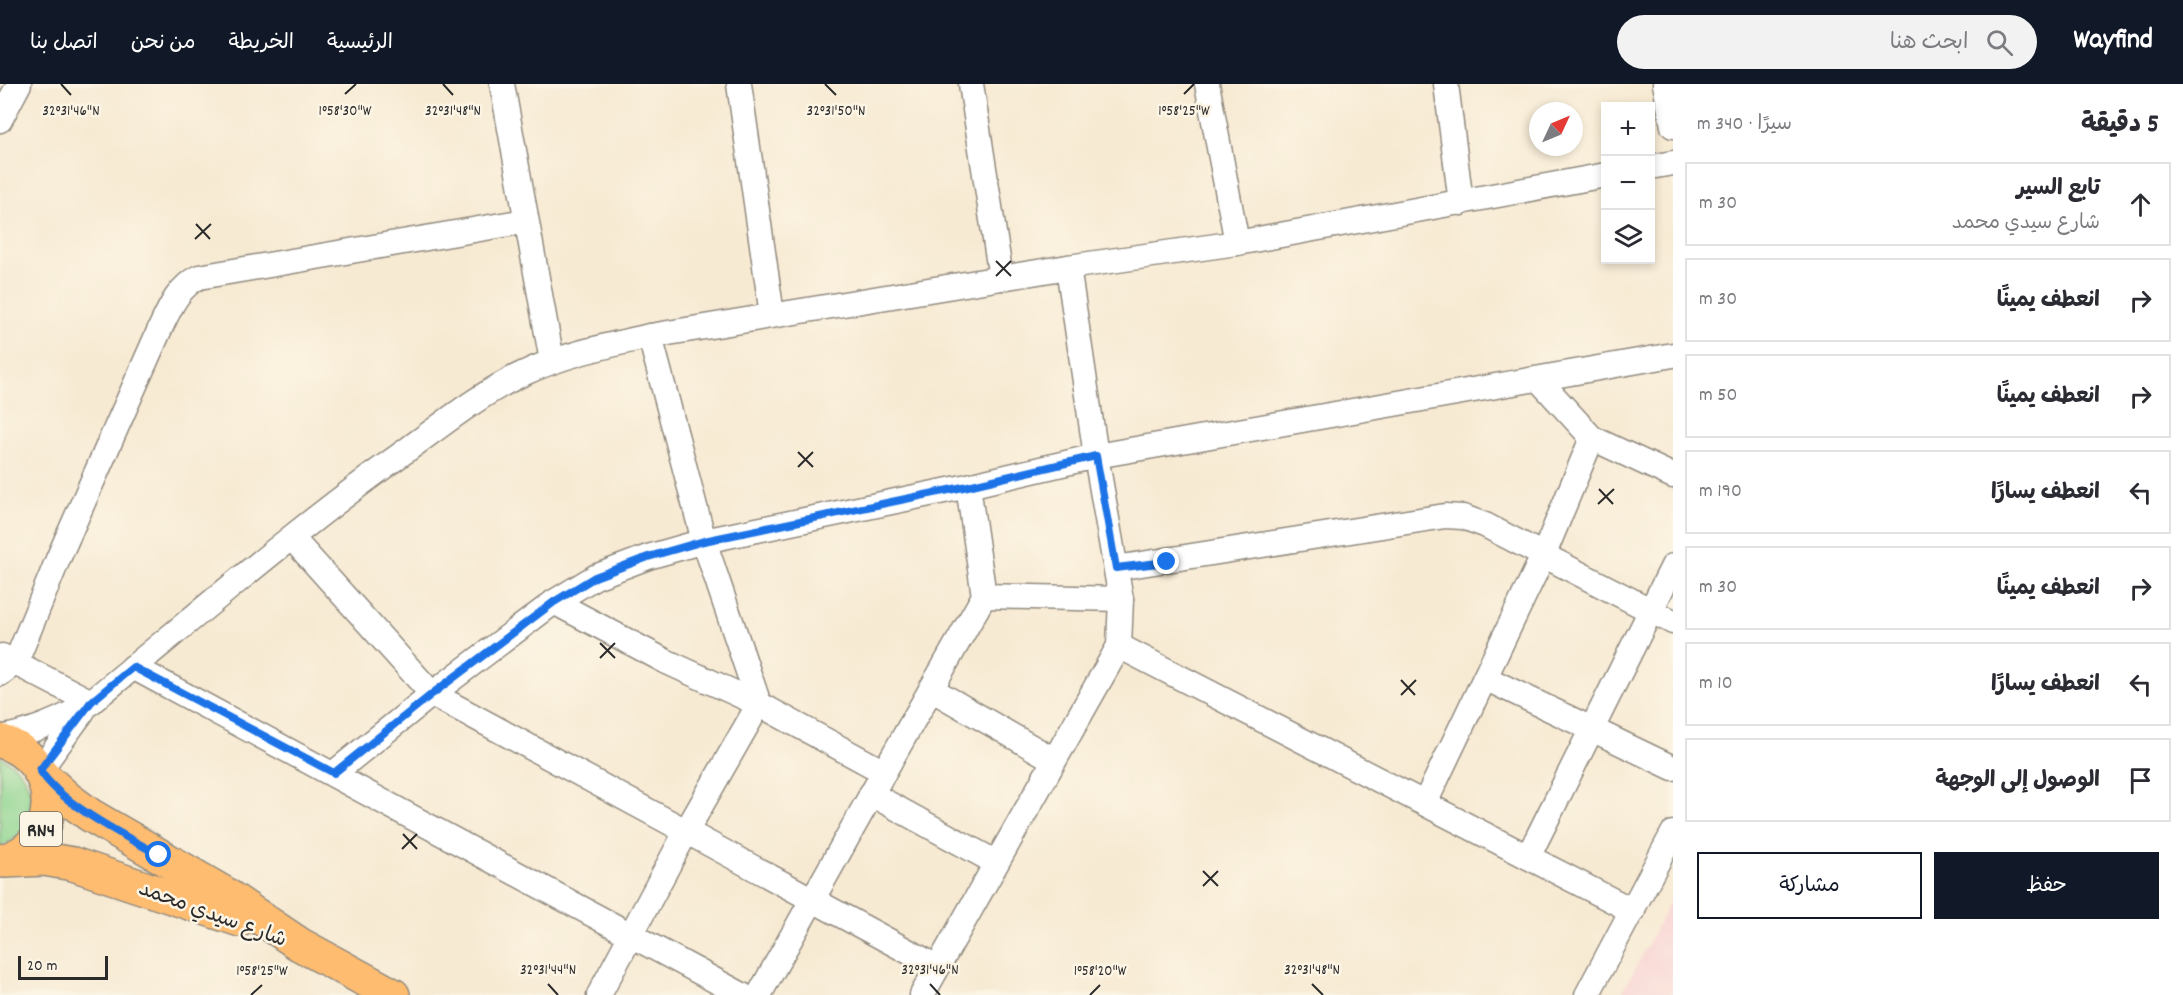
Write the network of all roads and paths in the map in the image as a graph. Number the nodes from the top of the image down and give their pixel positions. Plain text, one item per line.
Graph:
1 (19, 84) edge
2 (502, 84) edge
3 (739, 84) edge
4 (971, 84) edge
5 (1208, 84) edge
6 (1446, 84) edge
7 (1665, 84) edge
8 (0, 120) edge
9 (1673, 126) edge
10 (1673, 163) edge
11 (1655, 166) edge
12 (1601, 176) edge
13 (1461, 203) junction
14 (525, 221) junction
15 (1237, 243) junction
16 (1068, 267) junction
17 (1001, 278) junction
18 (772, 315) junction
19 (650, 336) junction
20 (1673, 355) edge
21 (552, 361) junction
22 (1539, 380) junction
23 (1592, 438) junction
24 (1096, 456) junction
25 (1673, 476) edge
26 (968, 486) junction
27 (292, 538) junction
28 (704, 541) junction
29 (1544, 554) junction
30 (1673, 566) edge
31 (1116, 568) junction
32 (984, 596) junction
33 (1121, 599) junction
34 (554, 602) junction
35 (1652, 611) junction
36 (1673, 622) edge
37 (1119, 646) junction
38 (5, 664) edge
39 (133, 667) junction
40 (1485, 678) junction
41 (931, 689) junction
42 (432, 694) junction
43 (91, 702) junction
44 (759, 704) junction
45 (1591, 729) junction
46 (0, 739) edge
47 (1054, 760) junction
48 (1673, 768) edge
49 (884, 772) junction
50 (334, 773) junction
51 (42, 774) junction
52 (871, 794) junction
53 (1425, 803) junction
54 (687, 830) junction
55 (1673, 833) edge
56 (1528, 856) junction
57 (3, 861) edge
58 (996, 862) junction
59 (813, 899) junction
60 (1633, 911) junction
61 (632, 935) junction
62 (299, 944) junction
63 (937, 967) junction
64 (393, 995) edge
65 (599, 995) edge
66 (742, 995) edge
67 (759, 995) edge
68 (922, 995) edge
69 (1587, 995) edge

1 - 8 street
2 - 14 street
3 - 18 street
4 - 17 street
5 - 15 street
6 - 13 street
7 - 9 street
10 - 11 street
12 - 13 street
13 - 15 street
14 - 21 street
14 - 38 street
15 - 16 street
16 - 17 street
16 - 24 street
17 - 18 street
18 - 19 street
19 - 21 street
19 - 28 street
20 - 22 street
21 - 27 street
22 - 23 street
22 - 24 street
23 - 25 street
23 - 29 street
24 - 26 street
24 - 31 street
26 - 28 street
26 - 32 street
27 - 39 street
27 - 42 street
28 - 34 street
28 - 44 street
29 - 31 street
29 - 35 street
29 - 40 street
30 - 35 street
31 - 33 street
32 - 33 street
32 - 41 street
33 - 37 street
34 - 42 street
34 - 44 street
35 - 36 street
35 - 45 street
37 - 47 street
37 - 53 street
38 - 43 street
39 - 43 street
39 - 50 street
40 - 45 street
40 - 53 street
41 - 47 street
41 - 49 street
42 - 50 street
42 - 54 street
43 - 46 street
43 - 51 street
44 - 49 street
44 - 54 street
45 - 48 street
45 - 56 street
46 - 51 main road, RN4
47 - 58 street
49 - 52 street
50 - 61 street
51 - 57 main road, RN4
51 - 62 main road, شارع سيدي محمد / RN4
52 - 58 street
52 - 59 street
53 - 56 street
54 - 59 street
54 - 61 street
55 - 60 street
56 - 60 street
57 - 62 main road, شارع سيدي محمد / RN4
58 - 63 street
59 - 63 street
59 - 67 street
60 - 69 street
61 - 65 street
61 - 66 street
62 - 64 main road, RN4
63 - 68 street

